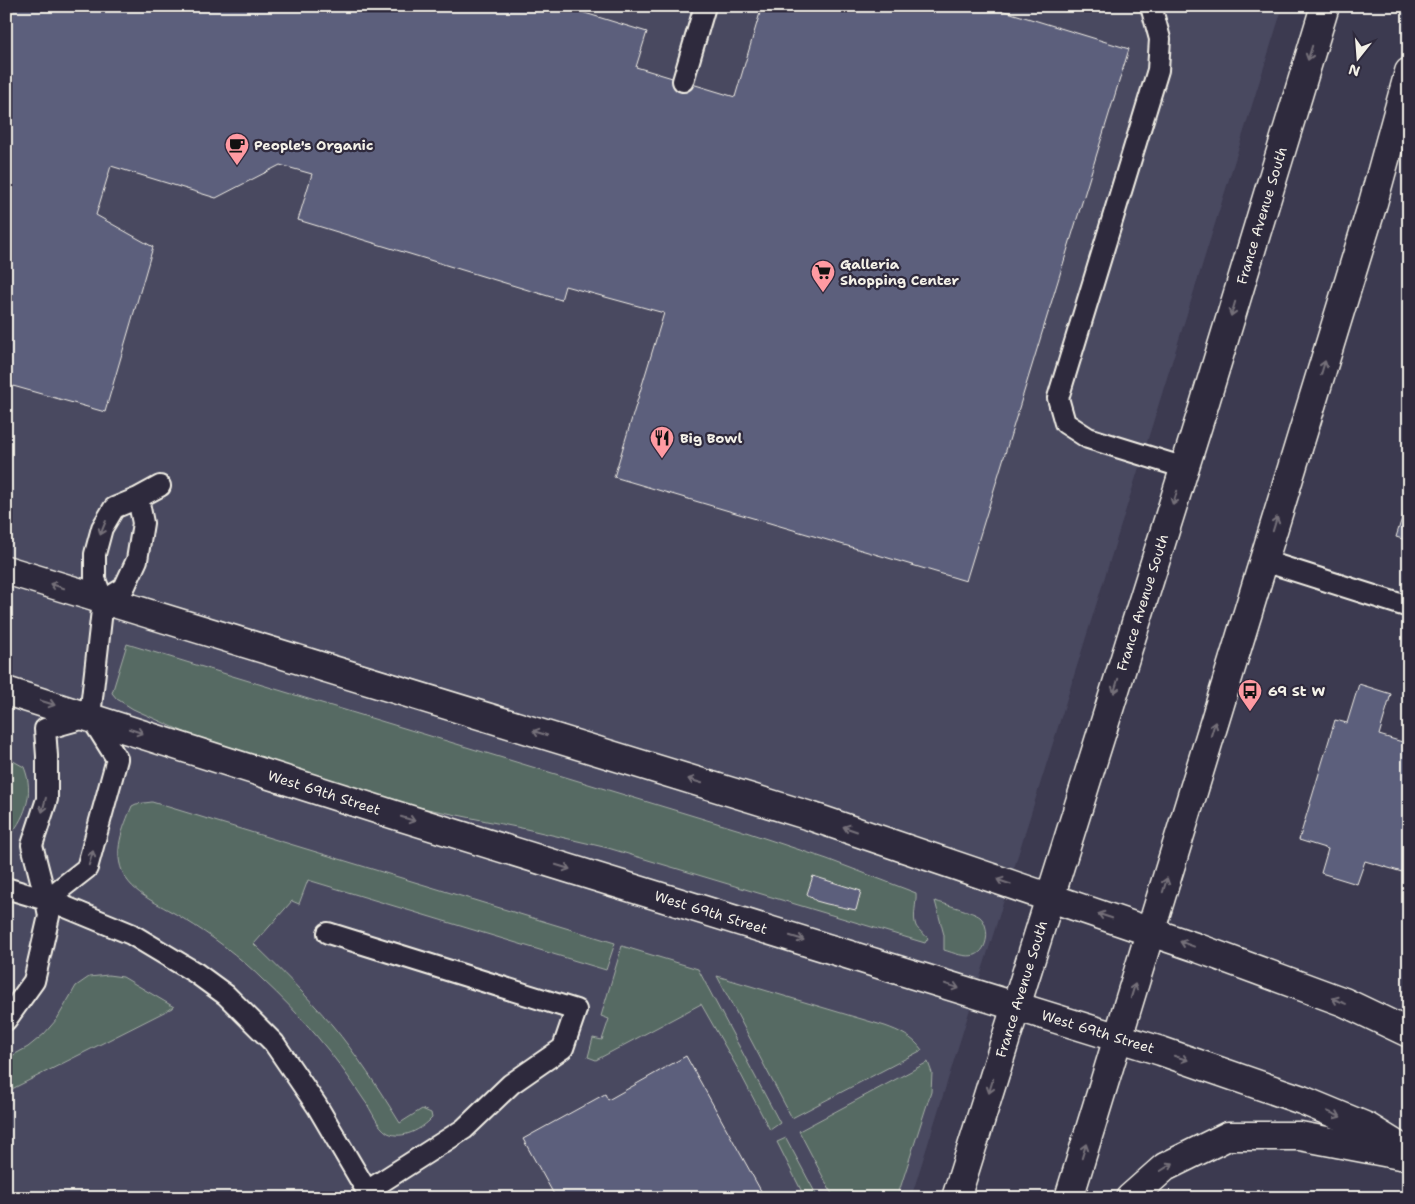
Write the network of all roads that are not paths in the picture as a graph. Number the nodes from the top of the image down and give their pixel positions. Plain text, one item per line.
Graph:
1 (705, 6) edge
2 (1151, 6) edge
3 (1324, 6) edge
4 (1409, 72) edge
5 (683, 81) dead end
6 (1185, 468) junction
7 (160, 486) dead end
8 (138, 498) junction
9 (1264, 561) junction
10 (6, 570) edge
11 (103, 601) junction
12 (1409, 607) edge
13 (6, 690) edge
14 (90, 716) junction
15 (6, 888) edge
16 (1050, 898) junction
17 (46, 900) junction
18 (1151, 931) junction
19 (328, 932) dead end
20 (1016, 1006) junction
21 (6, 1020) edge
22 (1409, 1033) edge
23 (1118, 1038) junction
24 (1409, 1153) edge
25 (1409, 1157) edge
26 (369, 1194) edge
27 (956, 1198) edge
28 (1069, 1198) edge
29 (1130, 1198) edge

1 - 5 lane
2 - 6 lane
3 -> 6 street, France Avenue South
9 -> 4 street
6 -> 16 street, France Avenue South
7 - 8 lane
8 - 11 lane
8 -> 11 lane
9 - 12 lane
18 -> 9 street
11 -> 10 street
11 - 14 lane
16 -> 11 street
13 -> 14 street, West 69th Street
17 -> 14 lane
14 -> 17 lane
14 -> 20 street, West 69th Street
15 - 17 lane
18 -> 16 street
16 - 20 street, France Avenue South
17 - 21 lane
17 - 26 lane
22 -> 18 street
23 -> 18 street
19 - 26 lane
20 - 23 street, West 69th Street
20 -> 27 street, France Avenue South
23 -> 24 street, West 69th Street
28 -> 23 street
29 -> 25 street

